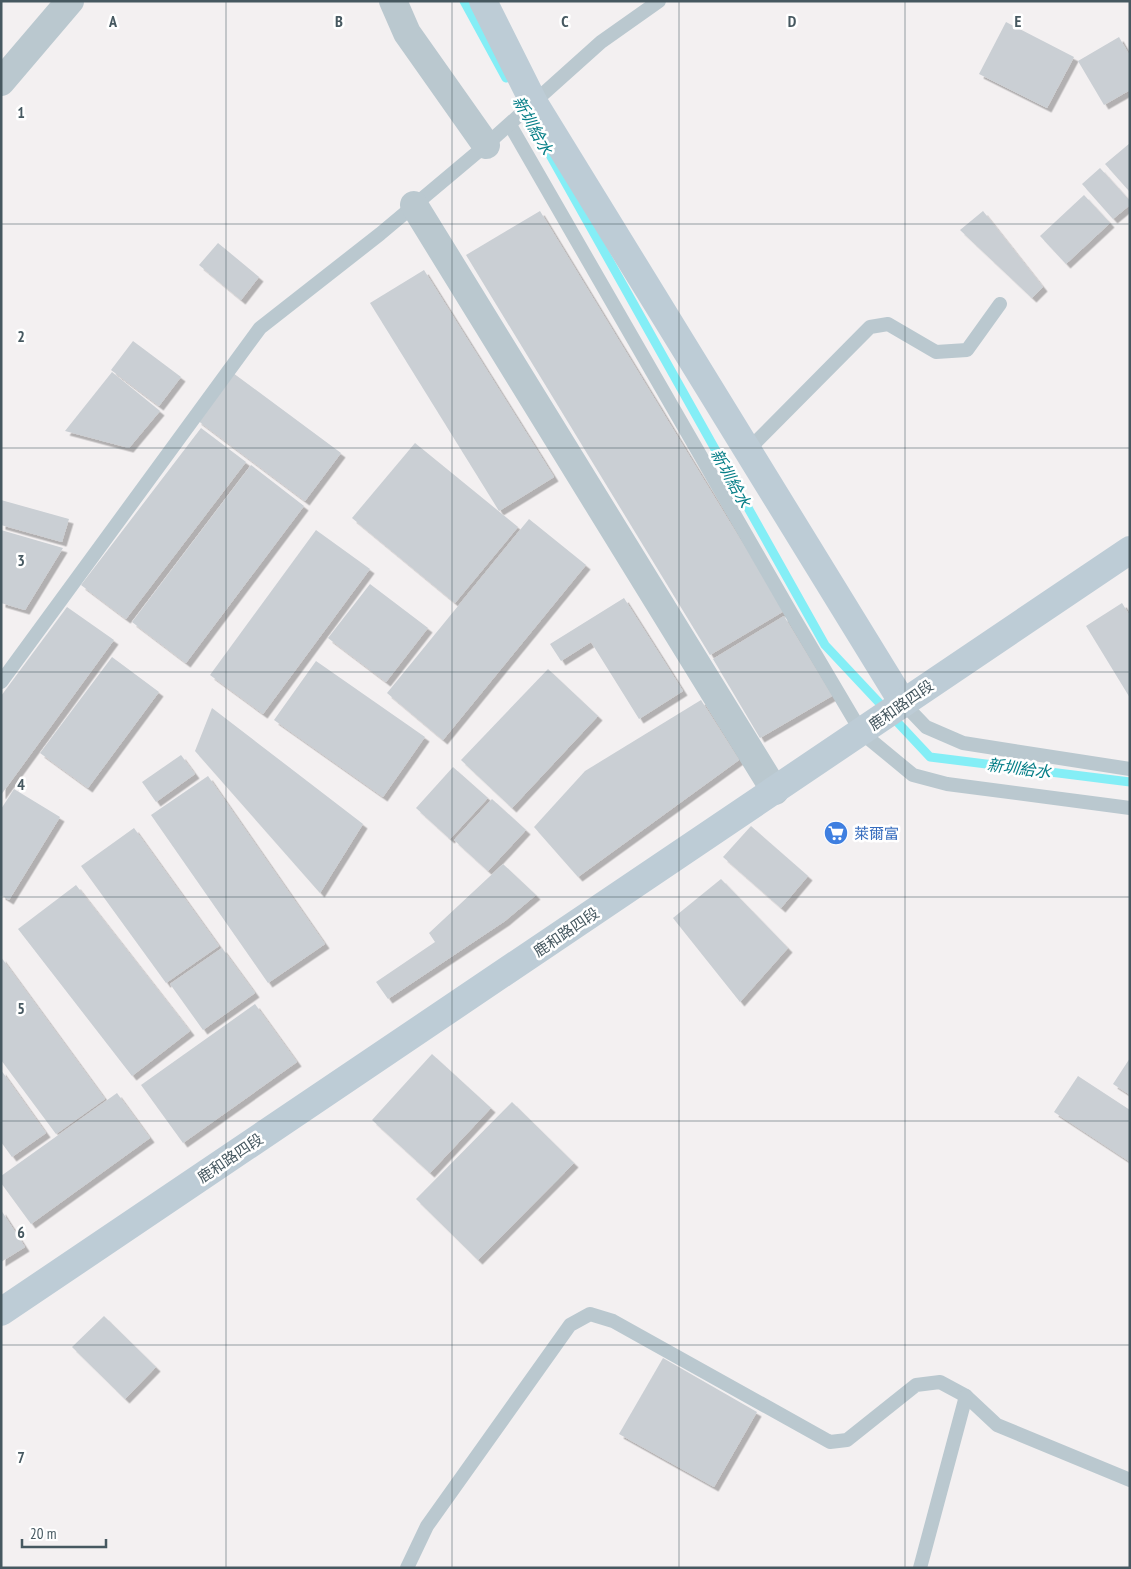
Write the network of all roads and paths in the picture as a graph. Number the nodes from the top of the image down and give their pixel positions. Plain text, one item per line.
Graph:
1 (70, 1) edge
2 (393, 1) edge
3 (483, 1) edge
4 (659, 1) edge
5 (1, 82) edge
6 (534, 103) junction
7 (510, 125) junction
8 (486, 145) junction
9 (414, 205) junction
10 (1000, 304) dead end
11 (747, 451) junction
12 (1130, 550) edge
13 (1, 682) edge
14 (903, 702) junction
15 (862, 733) junction
16 (1130, 769) edge
17 (775, 791) junction
18 (1130, 808) edge
19 (1, 1312) edge
20 (966, 1396) junction
21 (1130, 1480) edge
22 (407, 1568) edge
23 (920, 1568) edge

1 - 5 street
2 - 8 street
3 - 6 main road
4 - 6 lane
6 - 7 lane
6 - 11 main road
7 - 8 lane
7 - 15 lane
8 - 9 lane
9 - 13 lane
9 - 17 street
10 - 11 lane
11 - 14 main road
12 - 14 main road, 鹿和路四段
14 - 15 main road, 鹿和路四段
14 - 16 lane
15 - 17 main road, 鹿和路四段
15 - 18 lane
17 - 19 main road, 鹿和路四段
20 - 21 lane
20 - 22 lane
20 - 23 lane

